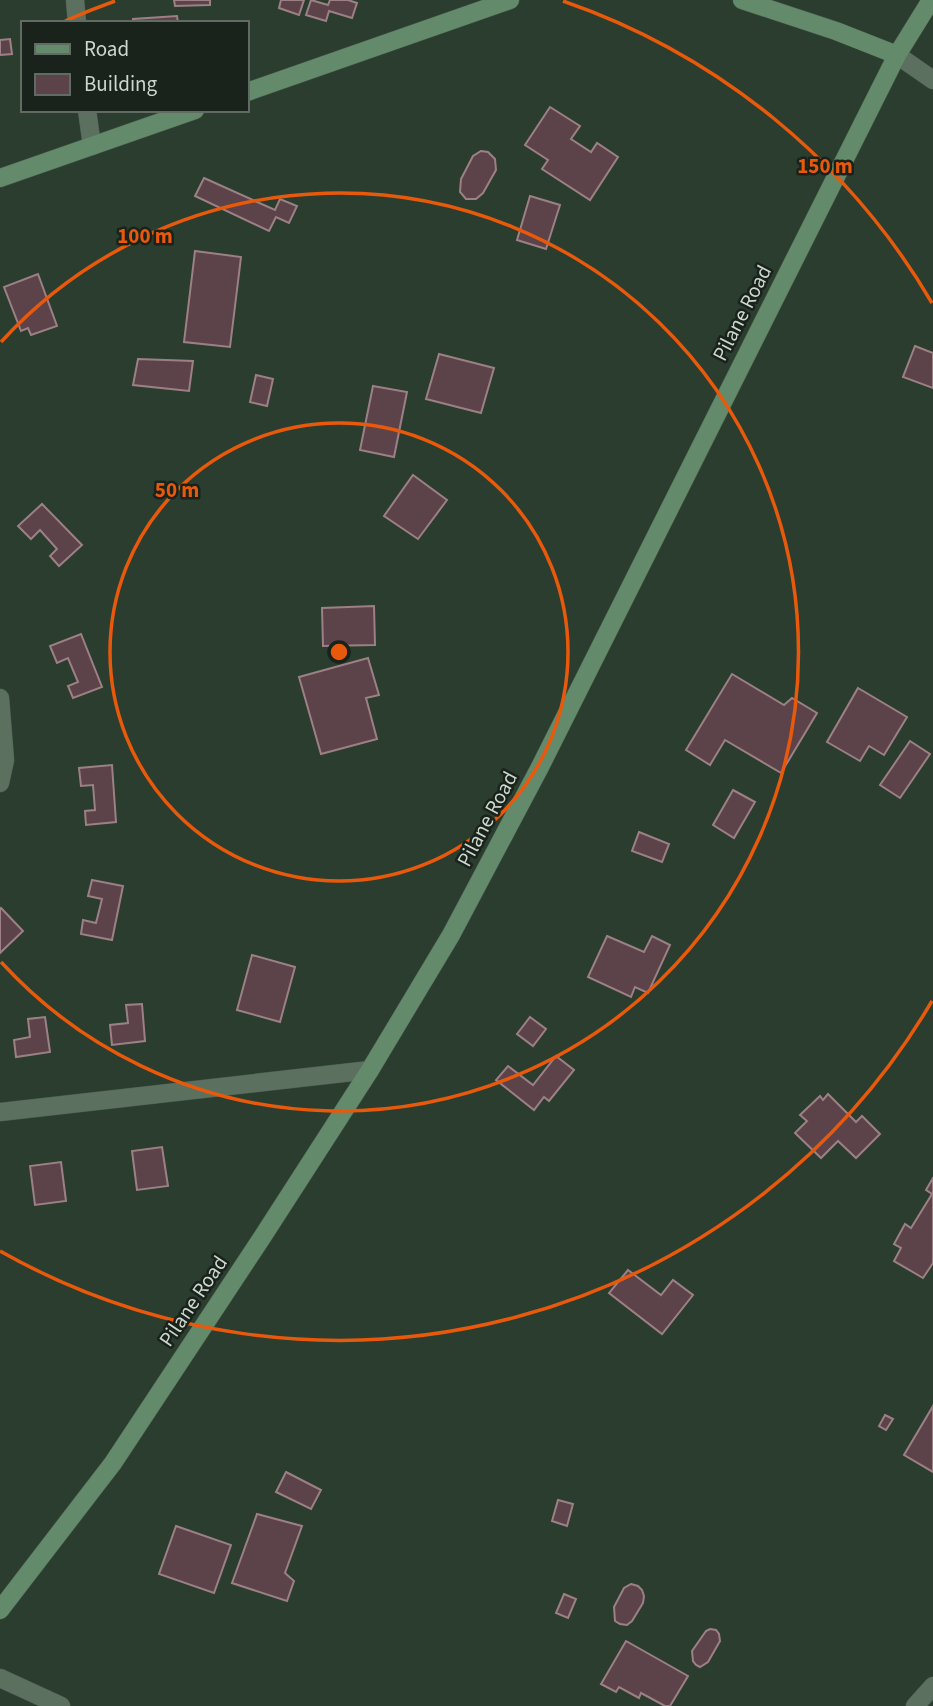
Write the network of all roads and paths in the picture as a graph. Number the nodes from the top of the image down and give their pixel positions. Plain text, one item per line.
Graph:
1 (75, 0) edge
2 (510, 0) edge
3 (931, 0) edge
4 (750, 1) edge
5 (77, 21) edge
6 (897, 55) junction
7 (933, 80) edge
8 (248, 92) edge
9 (87, 112) edge
10 (189, 112) edge
11 (92, 146) junction
12 (0, 178) edge
13 (0, 698) edge
14 (0, 783) edge
15 (370, 1070) junction
16 (0, 1112) edge
17 (0, 1610) edge
18 (0, 1678) edge
19 (933, 1686) edge
20 (61, 1706) edge
21 (915, 1706) edge

1 - 5 street
2 - 8 main road
3 - 6 main road, Pilane Road
4 - 6 main road
6 - 7 street
6 - 15 main road, Pilane Road
9 - 11 street
10 - 11 main road
11 - 12 main road
13 - 14 street
15 - 16 street
15 - 17 main road, Pilane Road
18 - 20 street
19 - 21 street

